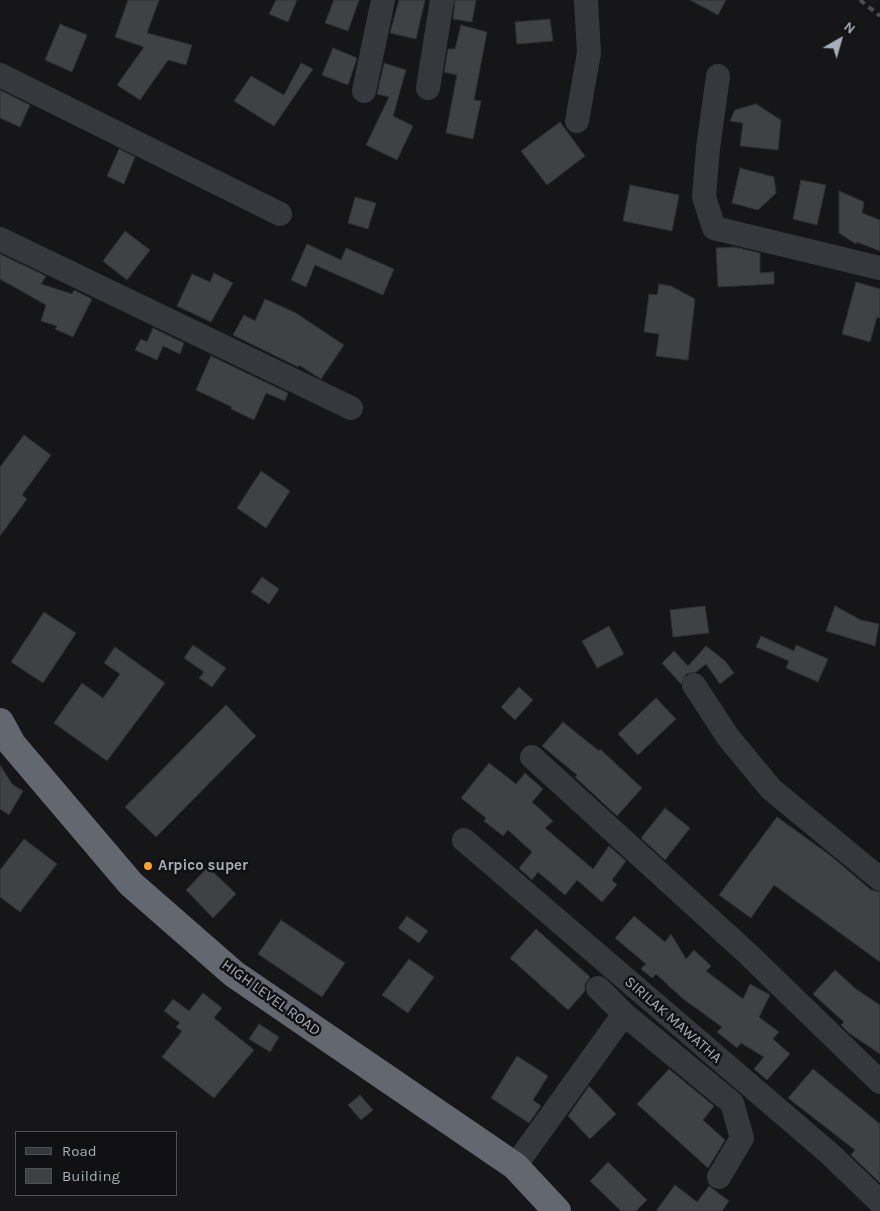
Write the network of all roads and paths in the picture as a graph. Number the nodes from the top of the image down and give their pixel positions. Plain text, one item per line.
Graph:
1 (383, 0) edge
2 (442, 0) edge
3 (586, 0) edge
4 (0, 74) edge
5 (718, 76) dead end
6 (428, 88) dead end
7 (364, 91) dead end
8 (576, 121) dead end
9 (280, 214) dead end
10 (0, 239) edge
11 (880, 268) edge
12 (351, 408) dead end
13 (694, 685) dead end
14 (0, 722) edge
15 (0, 742) edge
16 (532, 757) dead end
17 (464, 840) dead end
18 (880, 879) edge
19 (230, 979) junction
20 (598, 988) dead end
21 (624, 1014) junction
22 (880, 1082) edge
23 (515, 1166) junction
24 (719, 1177) dead end
25 (880, 1202) edge
26 (547, 1210) edge

1 - 7 street
2 - 6 street
3 - 8 street
4 - 9 street
5 - 11 street
10 - 12 street
13 - 18 street
14 - 19 highway, HIGH LEVEL ROAD
15 - 19 highway, HIGH LEVEL ROAD
16 - 22 street
17 - 25 street, SIRILAK MAWATHA
19 - 23 highway, HIGH LEVEL ROAD
19 - 26 highway, HIGH LEVEL ROAD
20 - 21 street
21 - 23 street
21 - 24 street
23 - 26 highway, HIGH LEVEL ROAD

